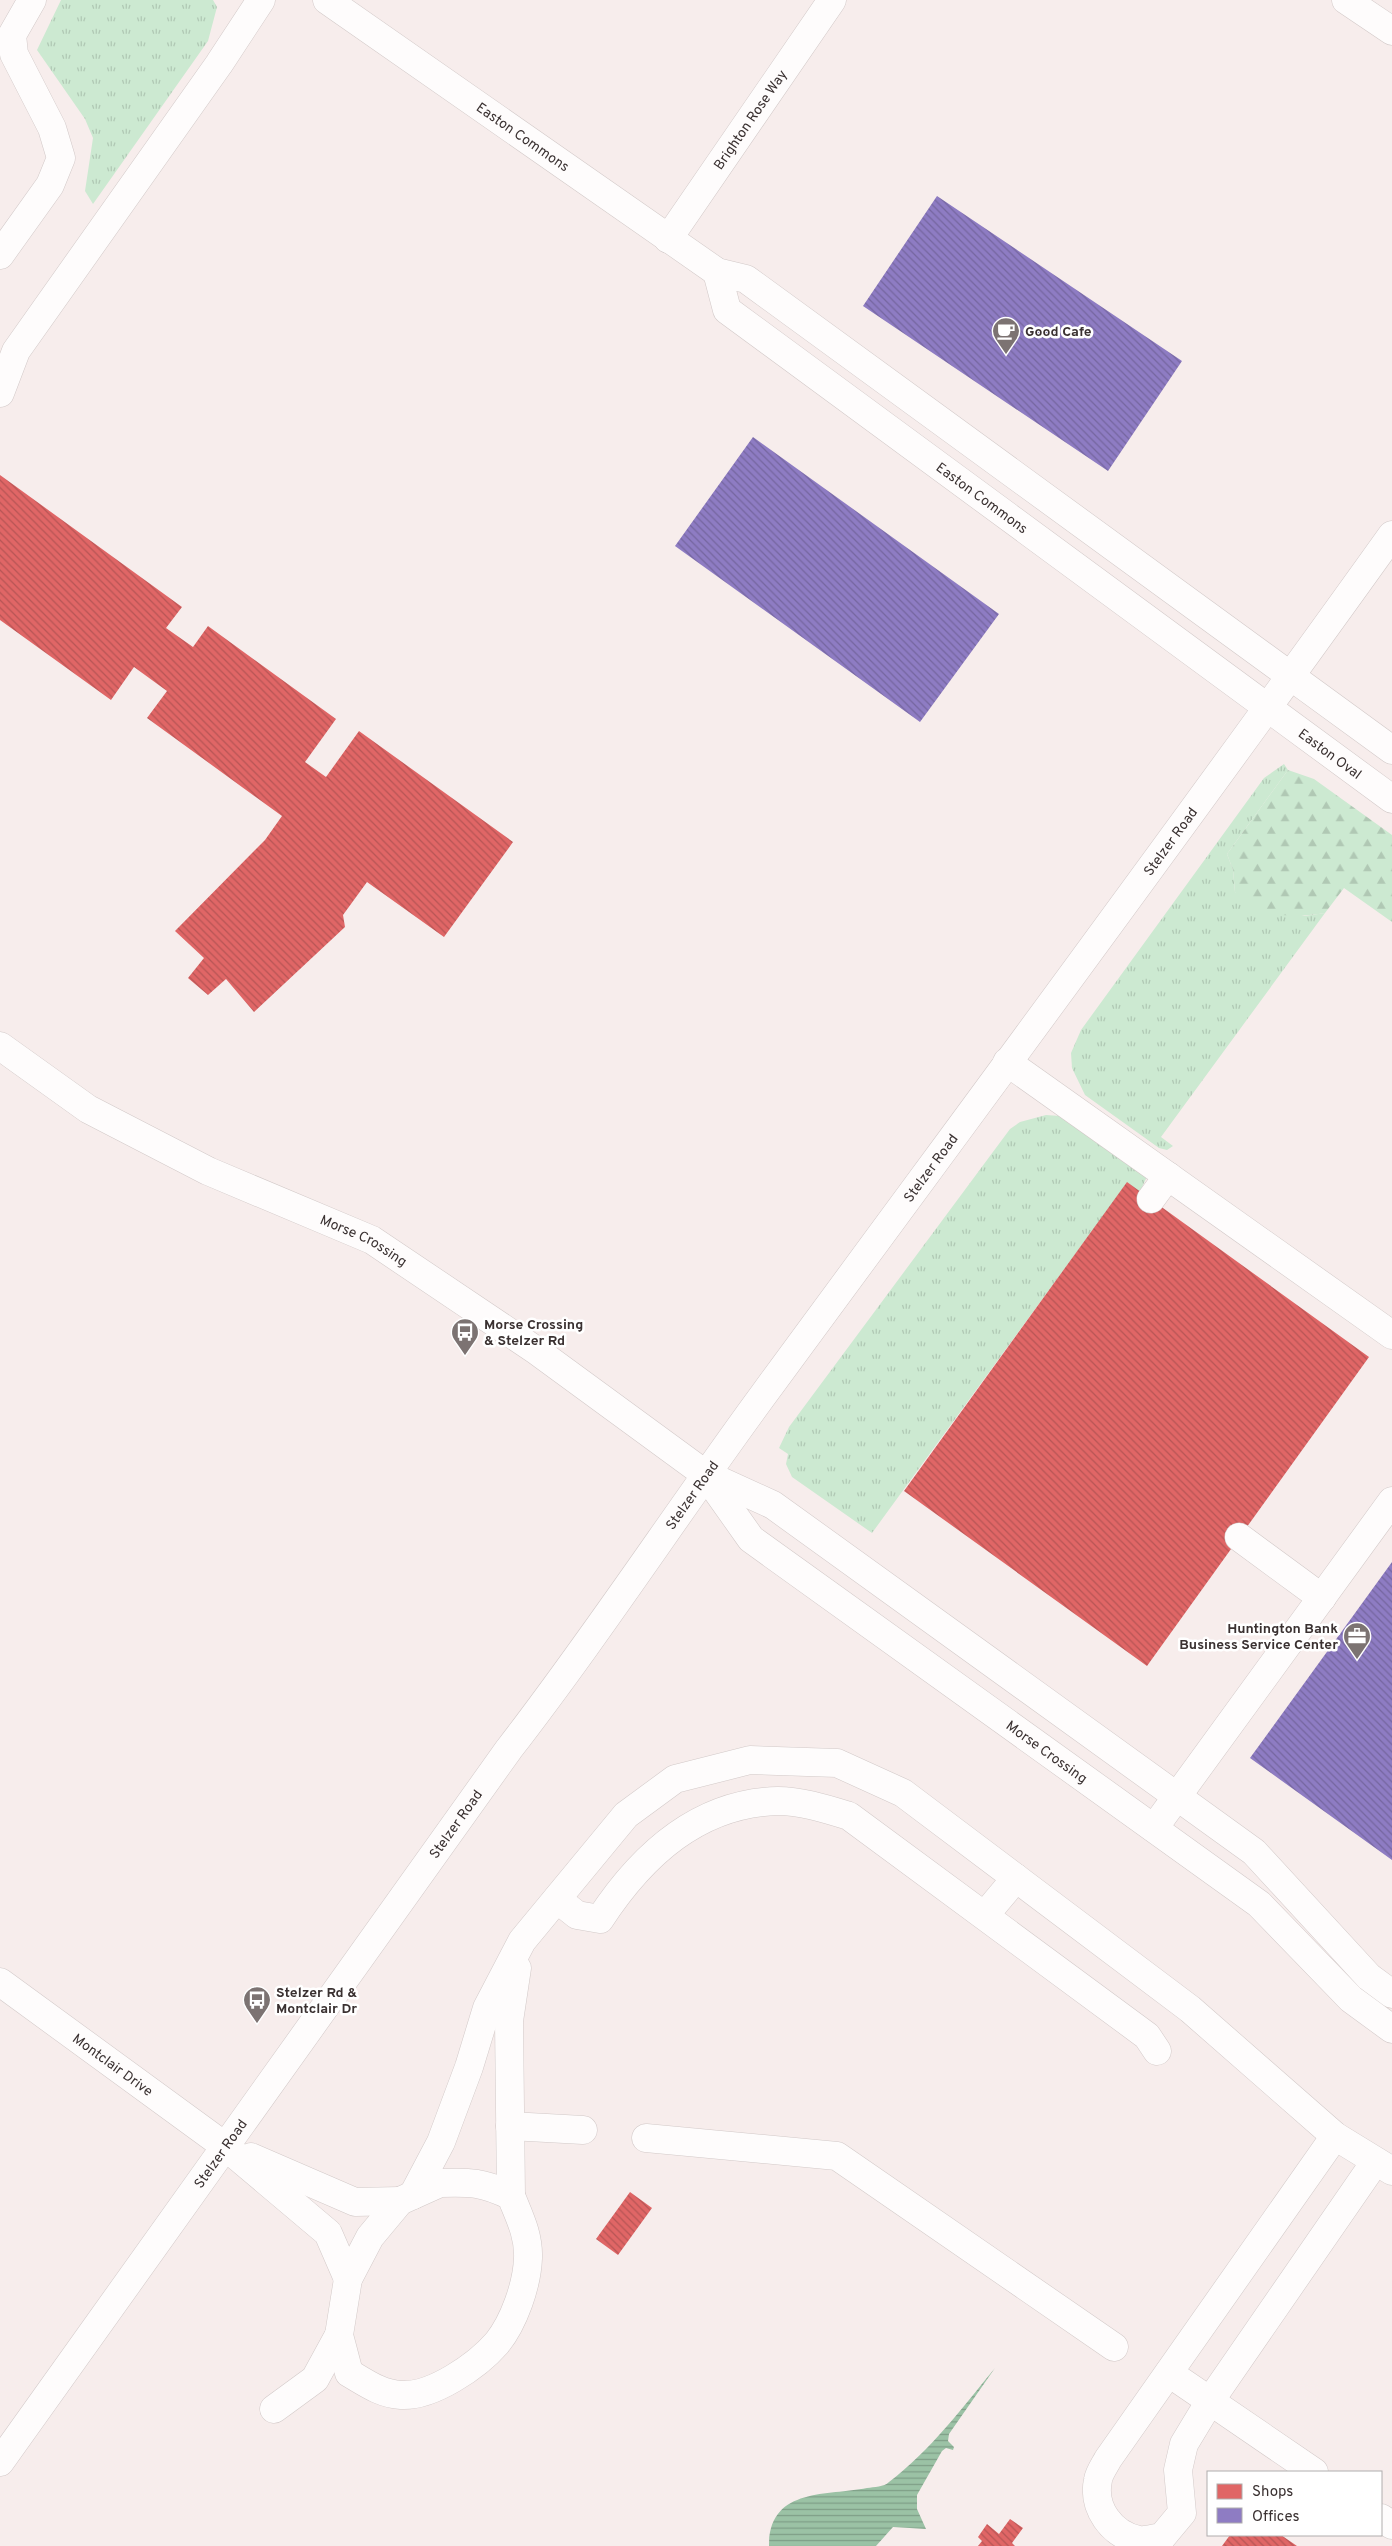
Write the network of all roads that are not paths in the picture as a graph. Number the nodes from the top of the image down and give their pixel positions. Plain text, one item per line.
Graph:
1 (32, 0) edge
2 (261, 0) edge
3 (328, 0) edge
4 (832, 0) edge
5 (1346, 0) edge
6 (1392, 31) edge
7 (668, 239) junction
8 (0, 255) edge
9 (718, 272) junction
10 (0, 393) edge
11 (1392, 535) edge
12 (1291, 675) junction
13 (1268, 709) junction
14 (1392, 750) edge
15 (1392, 799) edge
16 (0, 1046) edge
17 (1007, 1062) junction
18 (1168, 1176) junction
19 (1151, 1200) dead end
20 (1392, 1335) edge
21 (705, 1474) junction
22 (1392, 1501) edge
23 (1239, 1538) dead end
24 (1322, 1598) junction
25 (1178, 1796) junction
26 (1154, 1828) junction
27 (1016, 1878) junction
28 (556, 1899) junction
29 (985, 1915) junction
30 (522, 1941) junction
31 (0, 1982) edge
32 (1392, 1994) edge
33 (1392, 2029) edge
34 (1157, 2051) dead end
35 (510, 2126) junction
36 (583, 2130) dead end
37 (1335, 2136) junction
38 (646, 2138) dead end
39 (226, 2147) junction
40 (1384, 2166) edge
41 (511, 2196) junction
42 (407, 2198) junction
43 (348, 2279) junction
44 (338, 2335) junction
45 (1114, 2347) dead end
46 (1169, 2373) junction
47 (1210, 2401) junction
48 (274, 2409) dead end
49 (0, 2462) edge
50 (1313, 2471) edge

1 - 8 main road
2 - 10 main road
3 - 7 main road, Easton Commons
4 - 7 main road, Brighton Rose Way
5 - 6 main road
7 - 9 main road, Easton Commons
9 - 12 main road, Easton Commons
9 - 13 main road, Easton Commons
11 - 12 main road, Stelzer Road
12 - 13 main road, Stelzer Road
12 - 14 main road
13 - 15 main road, Easton Oval
13 - 17 main road, Stelzer Road
16 - 21 main road, Morse Crossing
17 - 18 main road
17 - 21 main road, Stelzer Road
18 - 19 main road
18 - 20 main road
21 - 25 main road, Morse Crossing
21 - 26 main road, Morse Crossing
21 - 39 main road, Stelzer Road
22 - 24 main road
23 - 24 main road
24 - 25 main road
25 - 26 main road
25 - 32 main road, Morse Crossing
26 - 33 main road, Morse Crossing
27 - 28 main road
27 - 29 main road
27 - 37 main road
28 - 29 main road
28 - 30 main road
29 - 34 main road
30 - 35 main road
30 - 42 main road
31 - 39 main road, Montclair Drive
35 - 36 main road
35 - 41 main road
37 - 40 main road
37 - 46 main road
38 - 45 main road
39 - 42 main road
39 - 43 main road
39 - 49 main road, Stelzer Road
40 - 47 main road
41 - 42 main road
41 - 44 main road
42 - 43 main road
43 - 44 main road
44 - 48 main road
46 - 47 main road
46 - 47 main road
47 - 50 main road

